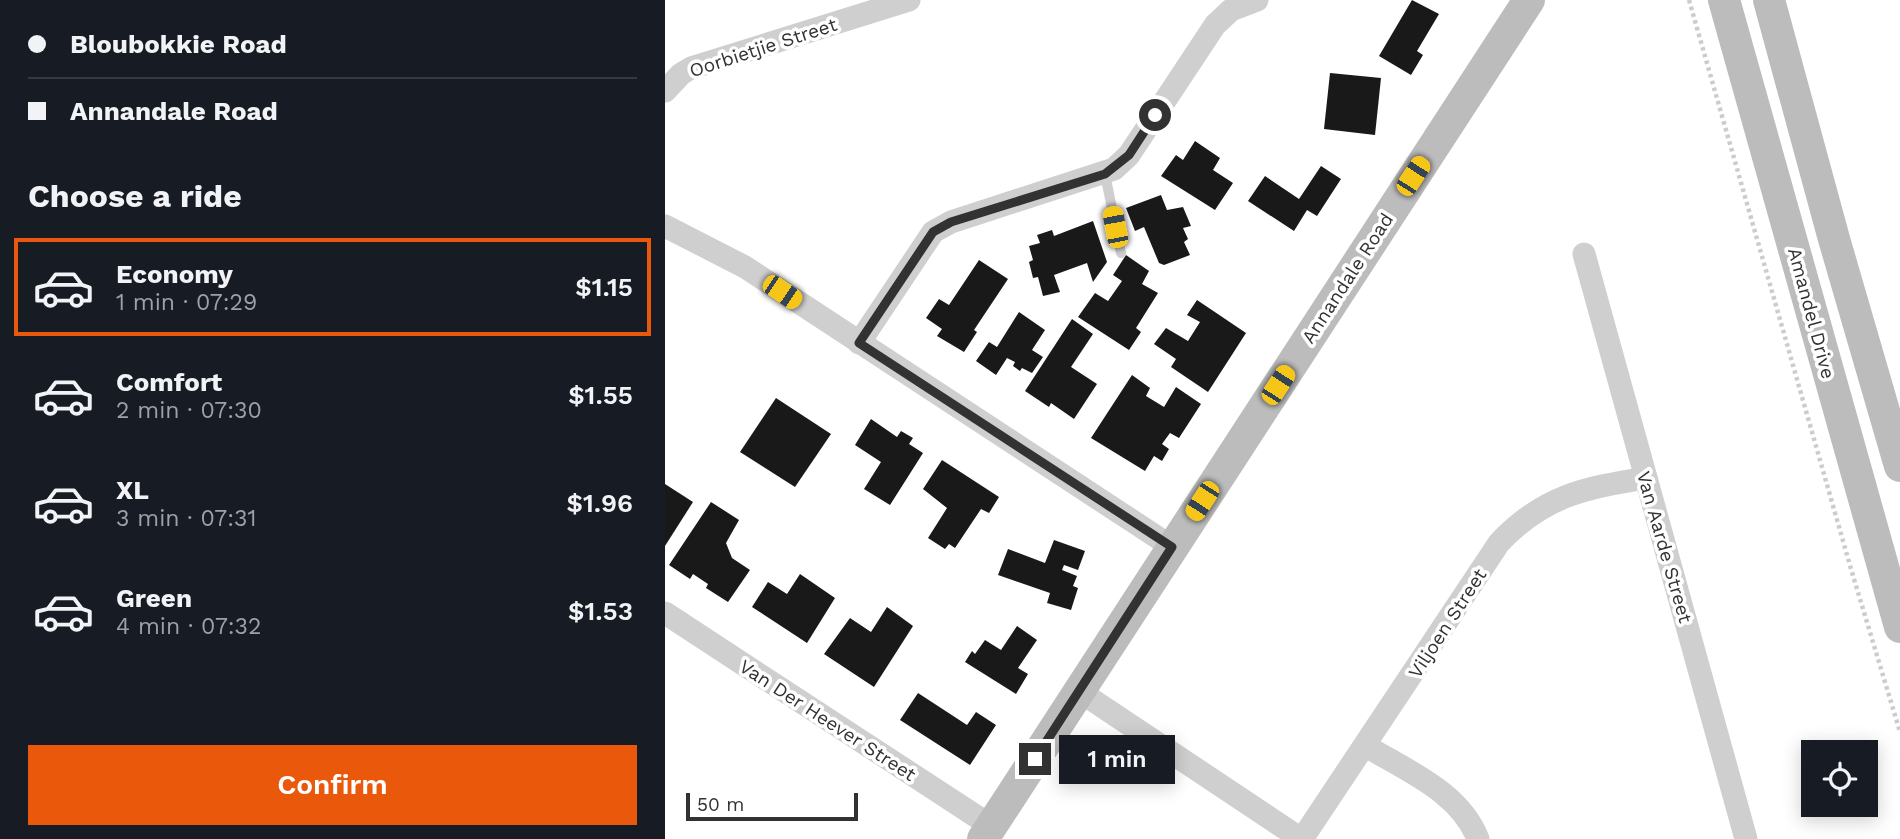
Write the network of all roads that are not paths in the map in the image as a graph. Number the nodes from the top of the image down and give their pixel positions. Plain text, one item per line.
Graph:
1 (908, 0) edge
2 (1529, 0) edge
3 (1724, 0) edge
4 (1769, 0) edge
5 (1246, 2) edge
6 (665, 91) edge
7 (1105, 174) junction
8 (665, 226) edge
9 (1121, 253) dead end
10 (1584, 254) dead end
11 (859, 343) junction
12 (1900, 466) edge
13 (1646, 478) junction
14 (1172, 547) junction
15 (665, 613) edge
16 (1900, 627) edge
17 (1079, 691) junction
18 (1366, 746) junction
19 (987, 833) edge
20 (1302, 839) edge
21 (1478, 839) edge
22 (1746, 839) edge

1 - 6 street, Oorbietjie Street
2 - 14 street, Annandale Road
3 - 16 street, Amandel Drive
4 - 12 street, Amandel Drive
5 - 7 street
7 - 9 lane
7 - 11 street
8 - 11 street
10 - 13 street, Van Aarde Street
11 - 14 street
13 - 18 street, Viljoen Street
13 - 22 street, Van Aarde Street
14 - 17 street, Annandale Road
15 - 19 street, Van Der Heever Street
17 - 19 street, Annandale Road
17 - 20 street
18 - 20 street, Viljoen Street
18 - 21 street

